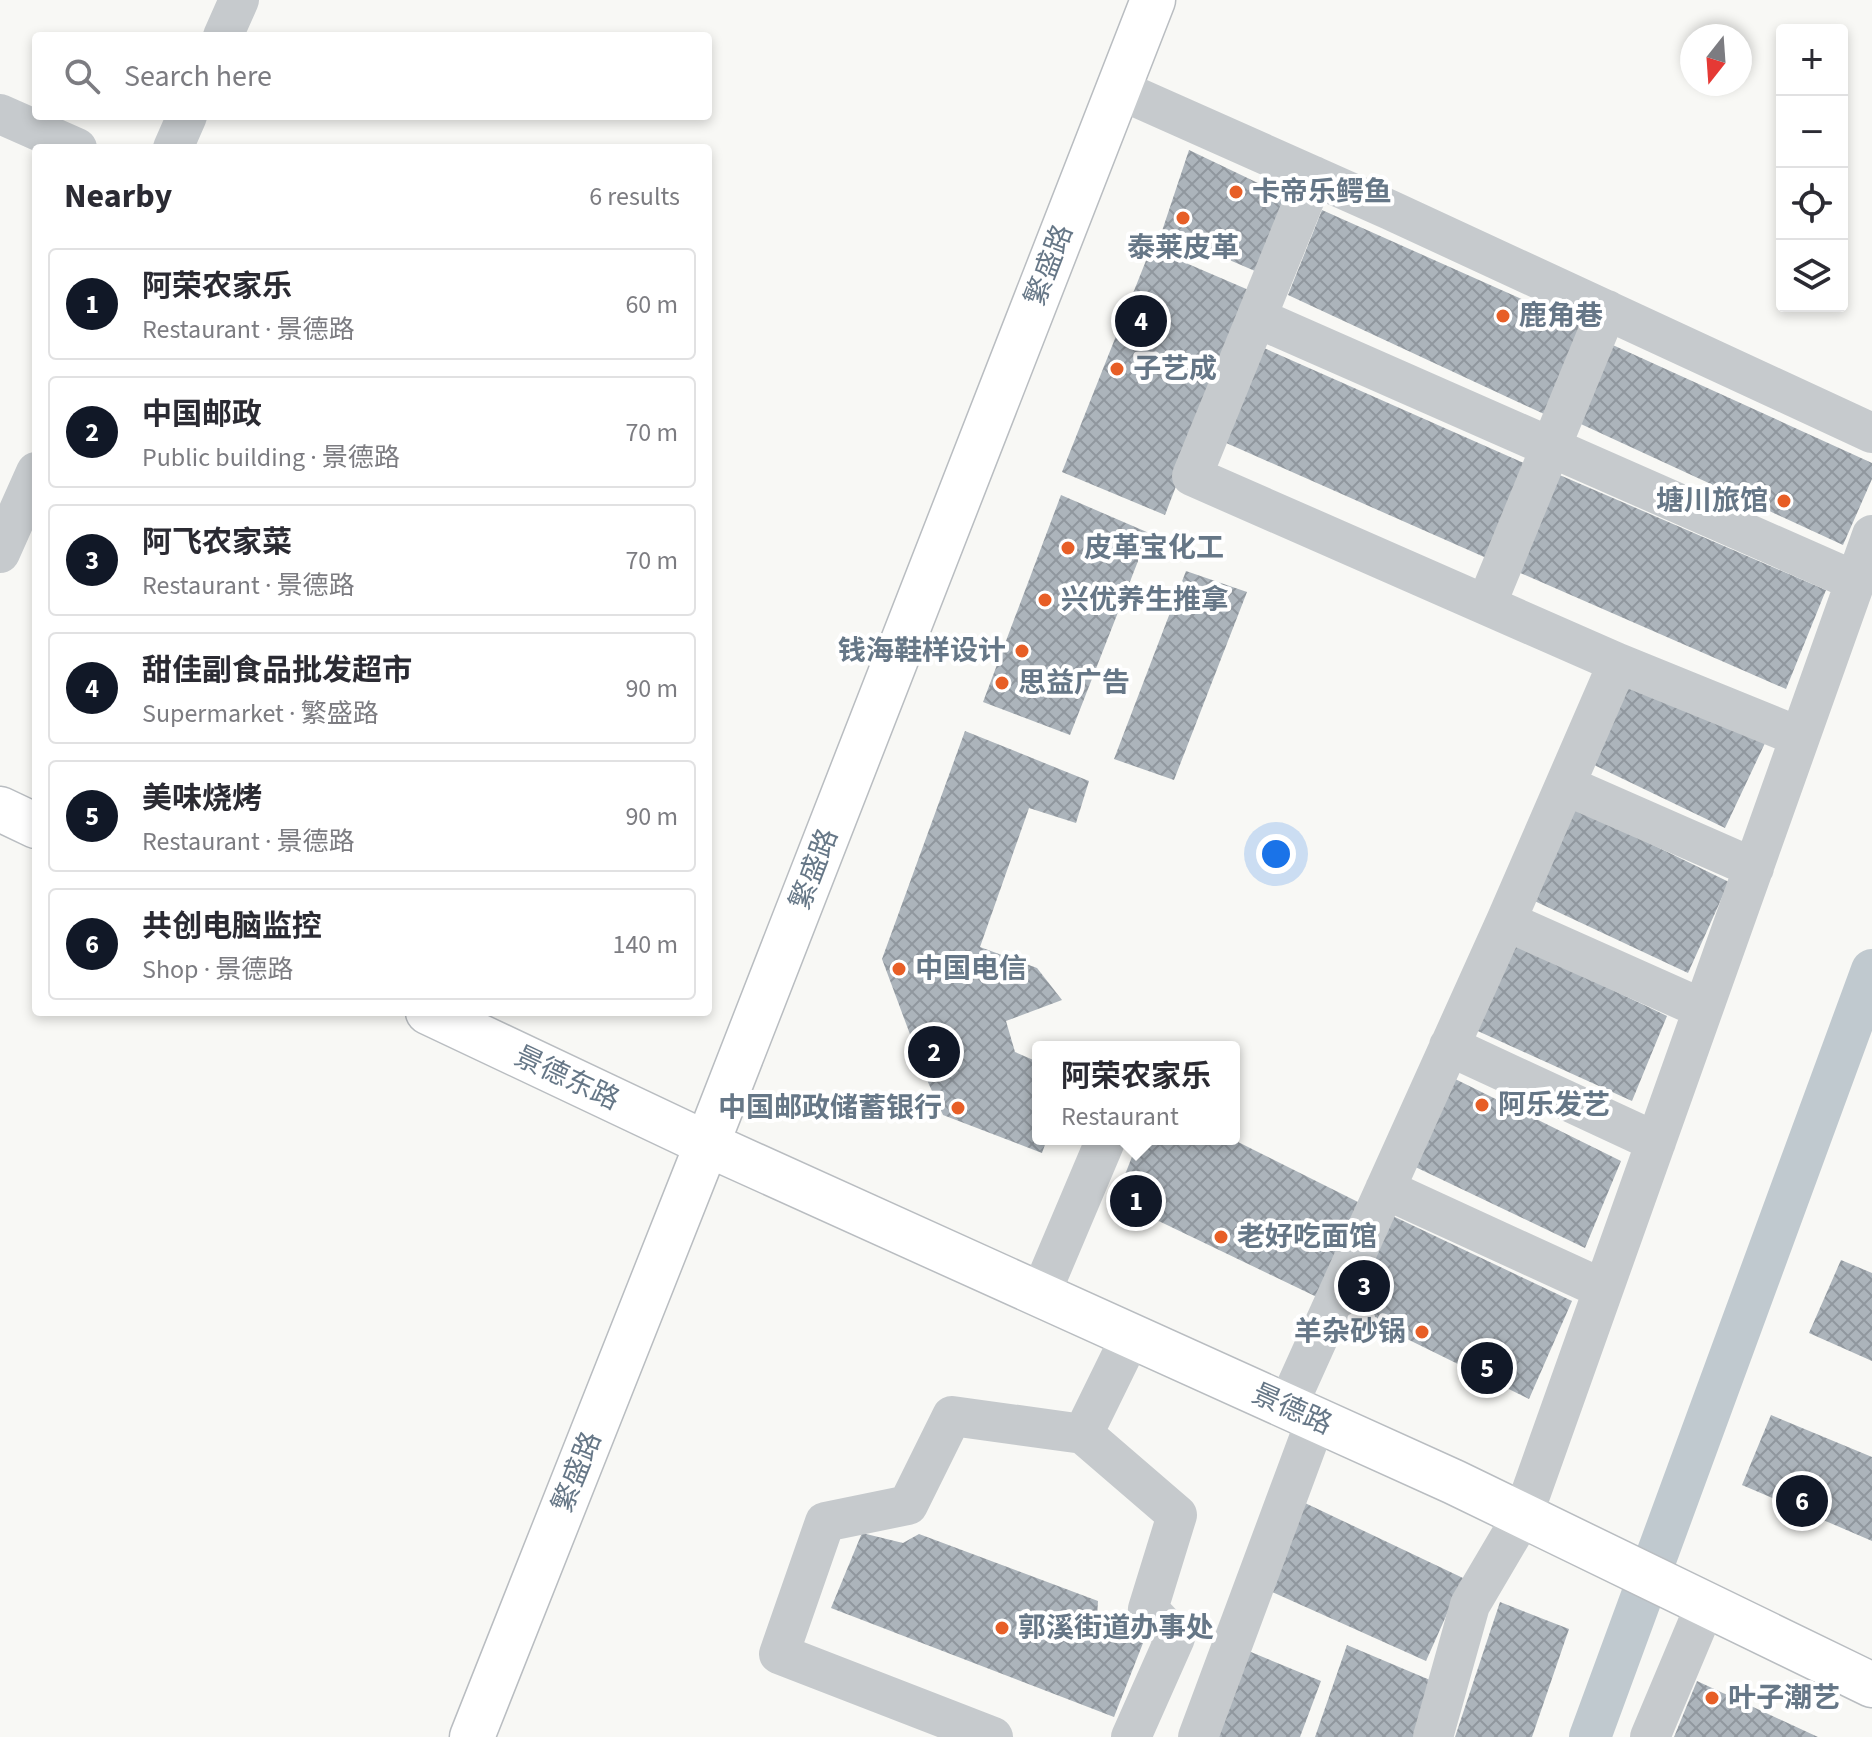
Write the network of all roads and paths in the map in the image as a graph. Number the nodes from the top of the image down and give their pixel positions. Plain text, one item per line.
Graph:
1 (239, 0) edge
2 (1153, 0) edge
3 (225, 32) edge
4 (1118, 89) junction
5 (0, 114) edge
6 (185, 120) edge
7 (68, 144) edge
8 (175, 144) edge
9 (1314, 176) junction
10 (1607, 310) junction
11 (1257, 318) junction
12 (1872, 433) edge
13 (1551, 448) junction
14 (32, 481) edge
15 (1872, 535) edge
16 (0, 553) edge
17 (1855, 581) junction
18 (1486, 605) junction
19 (1618, 663) junction
20 (1800, 737) junction
21 (1565, 785) junction
22 (0, 809) edge
23 (32, 824) edge
24 (1754, 868) junction
25 (1506, 921) junction
26 (1703, 1009) junction
27 (436, 1016) edge
28 (1449, 1046) junction
29 (1656, 1142) junction
30 (707, 1144) junction
31 (1103, 1145) edge
32 (1385, 1189) junction
33 (1603, 1289) junction
34 (1040, 1295) junction
35 (1131, 1336) junction
36 (1302, 1413) junction
37 (1083, 1434) junction
38 (1523, 1515) junction
39 (1706, 1604) junction
40 (1872, 1685) edge
41 (472, 1737) edge
42 (993, 1737) edge
43 (1131, 1737) edge
44 (1198, 1737) edge
45 (1433, 1737) edge
46 (1650, 1737) edge

1 - 3 street
2 - 4 main road, 繁盛路
4 - 9 street
4 - 30 main road, 繁盛路
5 - 7 street
6 - 8 street
9 - 10 street
9 - 11 street
10 - 12 street
10 - 13 street
11 - 13 street
11 - 18 street
13 - 17 street
13 - 18 street
14 - 16 street
15 - 17 street
17 - 20 street
18 - 19 street
19 - 20 street
19 - 21 street
20 - 24 street
21 - 24 street
21 - 25 street
22 - 23 main road
24 - 26 street
25 - 26 street
25 - 28 street
26 - 29 street
27 - 30 main road, 景德东路
28 - 29 street
28 - 32 street
29 - 33 street
30 - 34 main road, 景德路
30 - 41 main road, 繁盛路
31 - 34 street
32 - 33 street
32 - 36 street
33 - 38 street
34 - 35 main road, 景德路
35 - 36 main road, 景德路
35 - 37 street
36 - 38 main road, 景德路
36 - 44 street
37 - 42 street
37 - 43 street
38 - 39 main road, 景德路
38 - 45 street
39 - 40 main road, 景德路
39 - 46 street

